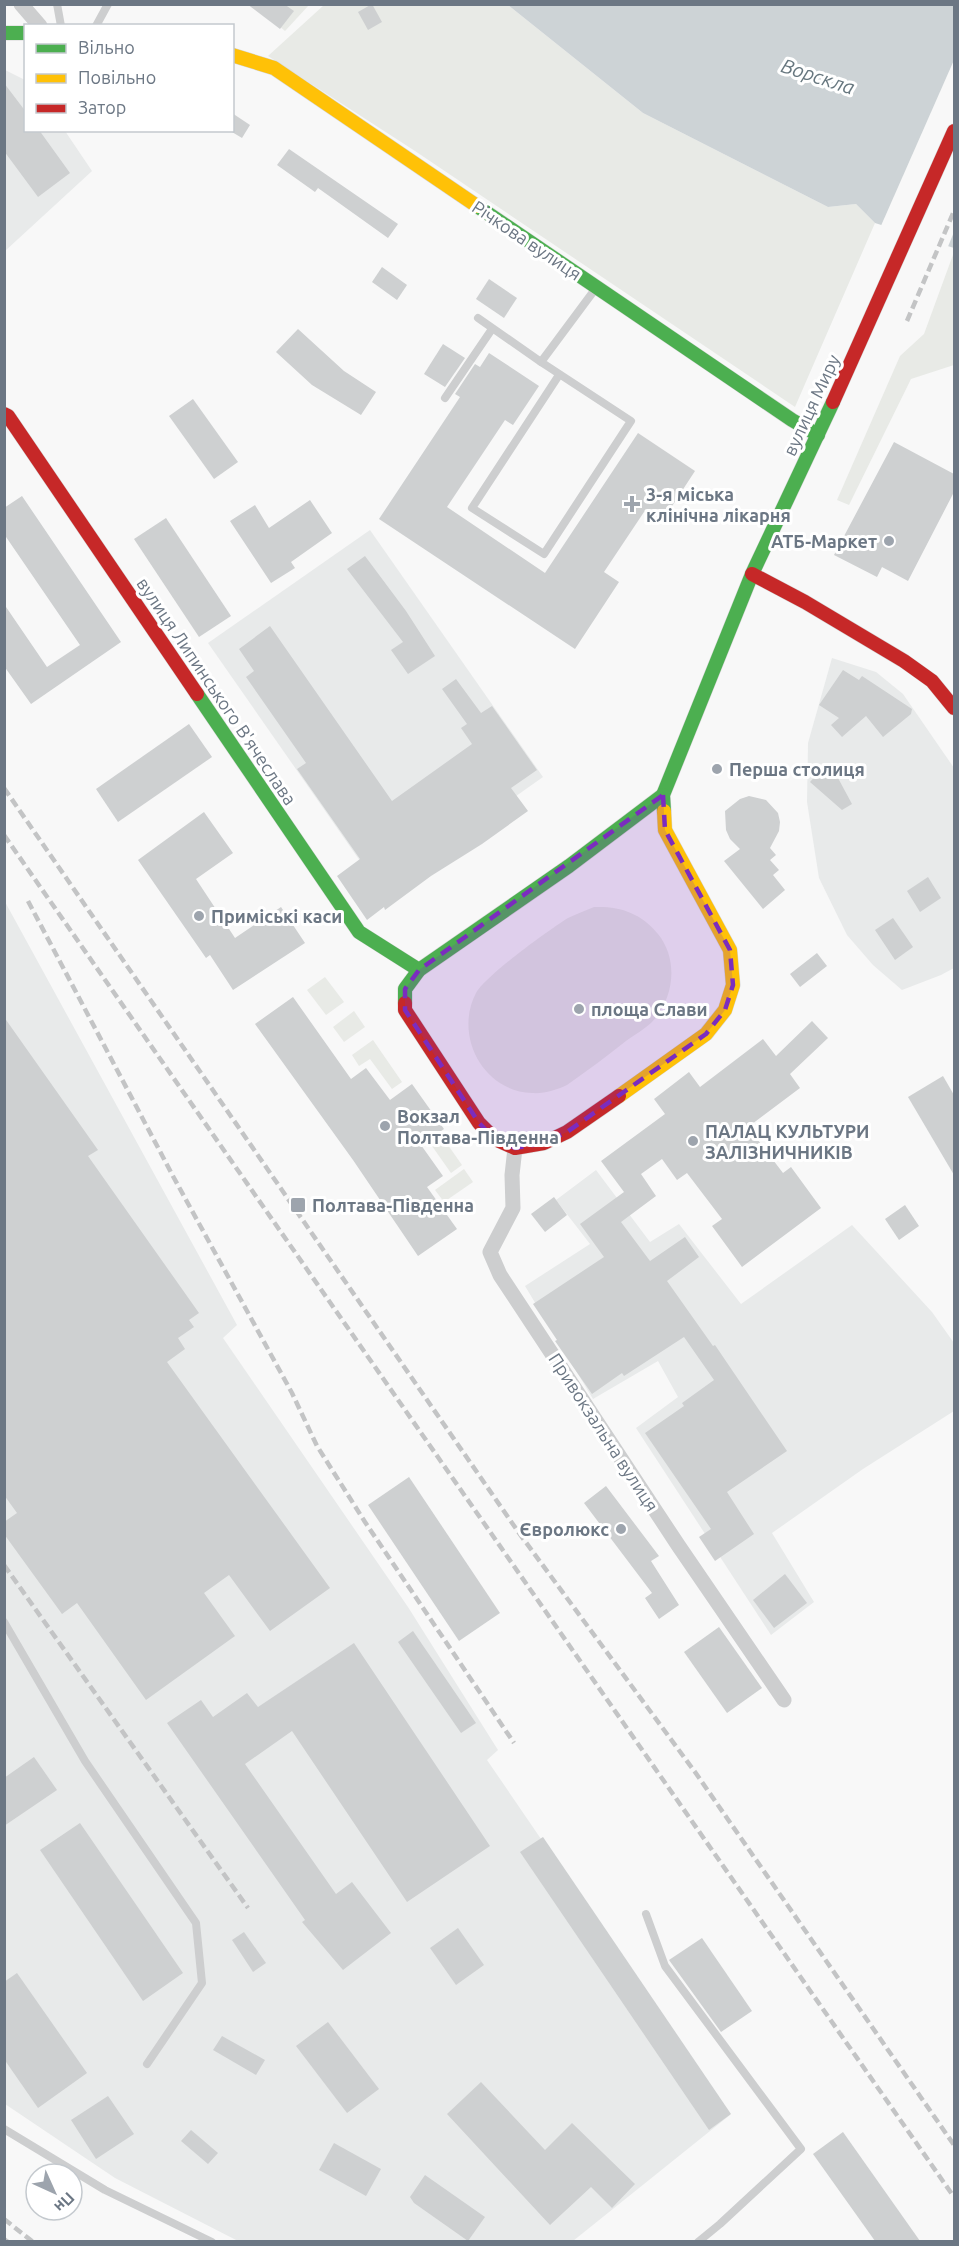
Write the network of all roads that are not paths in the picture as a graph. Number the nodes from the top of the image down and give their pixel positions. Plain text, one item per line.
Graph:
1 (21, 4) edge
2 (57, 4) edge
3 (108, 4) edge
4 (38, 24) edge
5 (61, 24) edge
6 (97, 24) edge
7 (4, 33) edge
8 (24, 33) edge
9 (234, 56) edge
10 (954, 131) edge
11 (597, 287) junction
12 (478, 318) dead end
13 (492, 329) junction
14 (541, 362) junction
15 (559, 375) junction
16 (446, 398) dead end
17 (4, 414) edge
18 (818, 435) junction
19 (752, 574) junction
20 (954, 708) edge
21 (663, 795) junction
22 (418, 970) junction
23 (515, 1148) junction
24 (4, 1622) edge
25 (784, 1700) dead end
26 (646, 1914) dead end
27 (147, 2064) dead end
28 (4, 2129) edge
29 (212, 2241) edge
30 (698, 2241) edge

1 - 4 street
2 - 5 lane
3 - 6 lane
7 - 8 main road
9 - 11 main road, Річкова вулиця
10 - 18 main road, вулиця Миру
11 - 14 lane
11 - 18 main road, Річкова вулиця
12 - 13 lane
13 - 14 lane
13 - 16 lane
14 - 15 lane
15 - 15 lane
17 - 22 main road, вулиця Липинського В'ячеслава
18 - 19 main road, вулиця Миру
19 - 20 main road
19 - 21 main road, вулиця Миру
21 - 22 main road
21 - 23 main road
22 - 23 main road
23 - 25 street, Привокзальна вулиця
24 - 27 lane
26 - 30 lane
28 - 29 lane

